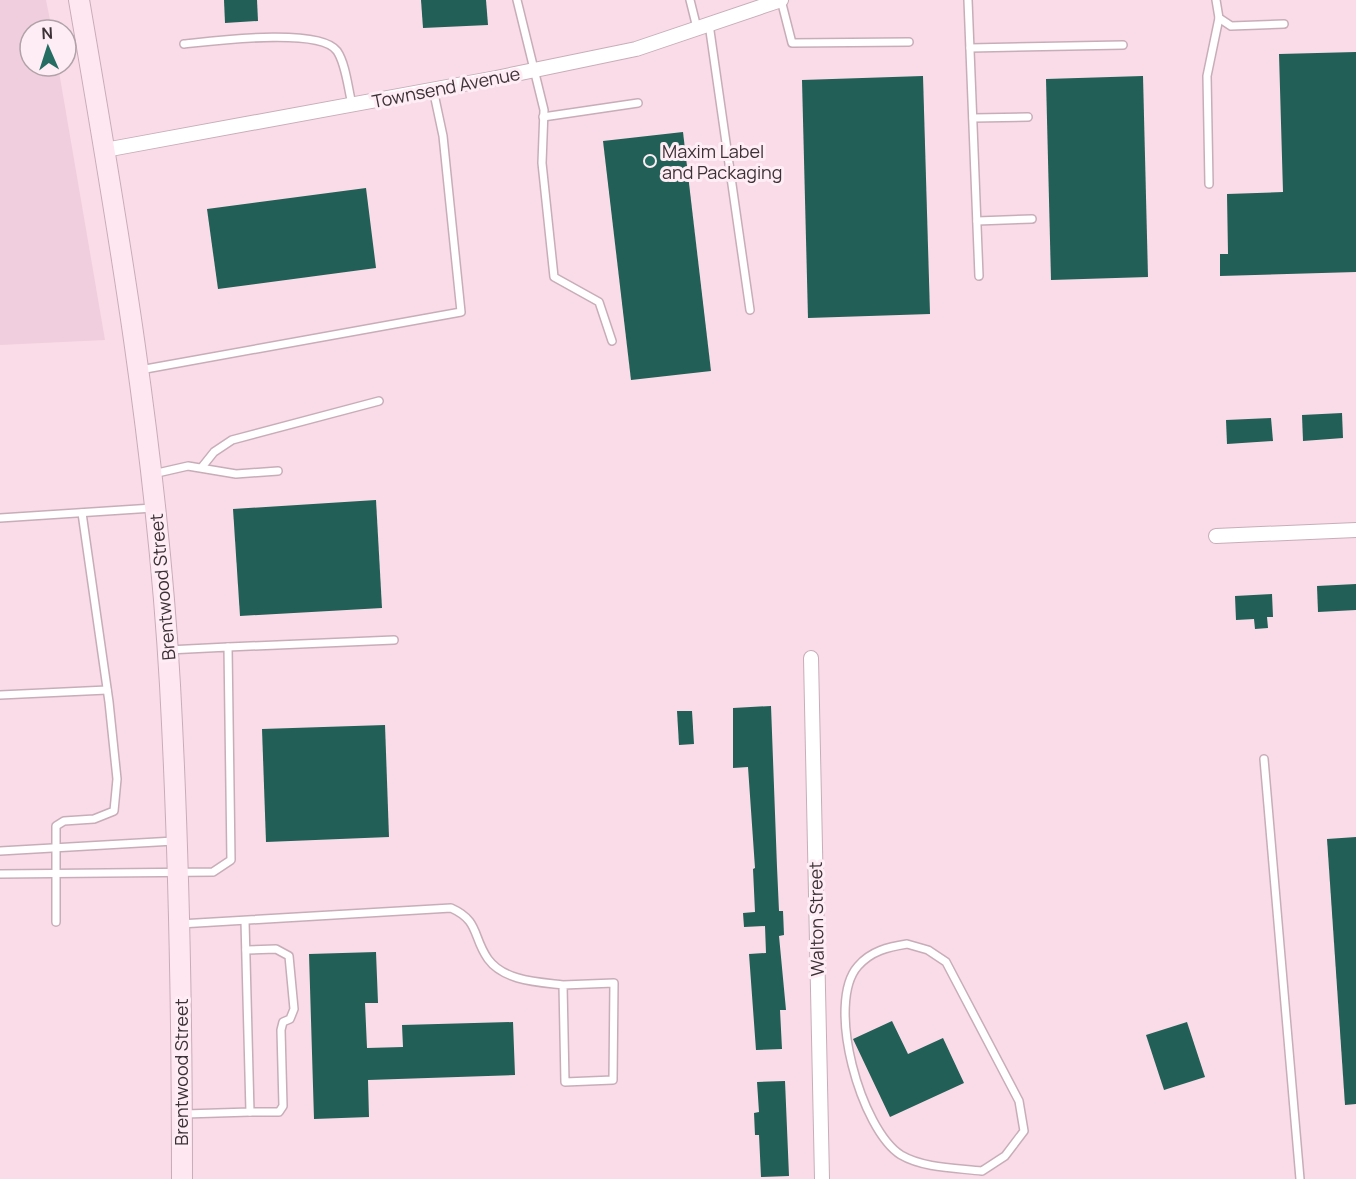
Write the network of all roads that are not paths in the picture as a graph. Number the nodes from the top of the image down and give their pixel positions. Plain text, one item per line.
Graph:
1 (79, 0) edge
2 (517, 0) edge
3 (690, 0) edge
4 (781, 0) edge
5 (968, 0) edge
6 (1216, 0) edge
7 (1219, 18) junction
8 (1284, 24) dead end
9 (703, 26) junction
10 (909, 42) dead end
11 (184, 44) dead end
12 (1123, 45) dead end
13 (970, 48) junction
14 (532, 70) junction
15 (433, 89) junction
16 (638, 103) dead end
17 (352, 104) junction
18 (543, 117) junction
19 (1028, 117) dead end
20 (973, 118) junction
21 (105, 150) junction
22 (1209, 184) dead end
23 (1032, 219) dead end
24 (977, 221) junction
25 (979, 276) dead end
26 (750, 310) dead end
27 (612, 341) dead end
28 (138, 370) junction
29 (378, 402) dead end
30 (202, 467) junction
31 (278, 471) dead end
32 (151, 475) junction
33 (155, 508) junction
34 (82, 513) junction
35 (0, 518) edge
36 (1356, 530) edge
37 (1216, 536) dead end
38 (394, 640) dead end
39 (228, 647) junction
40 (167, 650) junction
41 (811, 658) dead end
42 (107, 690) junction
43 (0, 695) edge
44 (1264, 759) dead end
45 (176, 841) junction
46 (55, 848) junction
47 (0, 851) edge
48 (177, 872) junction
49 (55, 873) junction
50 (0, 874) edge
51 (245, 921) junction
52 (56, 922) dead end
53 (179, 924) junction
54 (246, 950) junction
55 (563, 986) junction
56 (250, 1112) junction
57 (182, 1114) junction
58 (983, 1175) edge
59 (182, 1179) edge
60 (822, 1179) edge
61 (1300, 1179) edge

1 - 21 main road, Brentwood Street
2 - 14 lane
3 - 9 lane
4 - 9 street, Townsend Avenue
4 - 10 lane
5 - 13 lane
6 - 7 lane
7 - 8 lane
7 - 22 lane
9 - 14 street, Townsend Avenue
9 - 26 lane
11 - 17 lane
12 - 13 lane
13 - 20 lane
14 - 15 street, Townsend Avenue
14 - 18 lane
15 - 17 street, Townsend Avenue
15 - 28 lane
16 - 18 lane
17 - 21 street, Townsend Avenue
18 - 27 lane
19 - 20 lane
20 - 24 lane
21 - 28 main road, Brentwood Street
23 - 24 lane
24 - 25 lane
28 - 32 main road, Brentwood Street
29 - 30 lane
30 - 31 lane
30 - 32 lane
32 - 33 main road, Brentwood Street
33 - 34 lane
33 - 40 main road, Brentwood Street
34 - 35 lane
34 - 42 lane
36 - 37 street
38 - 39 lane
39 - 40 lane
39 - 48 lane
40 - 45 main road, Brentwood Street
41 - 60 street, Walton Street
42 - 43 lane
42 - 46 lane
44 - 61 lane
45 - 46 lane
45 - 48 main road, Brentwood Street
46 - 47 lane
46 - 49 lane
48 - 49 lane
48 - 53 main road, Brentwood Street
49 - 50 lane
49 - 52 lane
51 - 53 lane
51 - 54 lane
51 - 55 lane
53 - 57 main road, Brentwood Street
54 - 56 lane
54 - 56 lane
55 - 55 lane
56 - 57 lane
57 - 59 main road, Brentwood Street
58 - 58 lane

